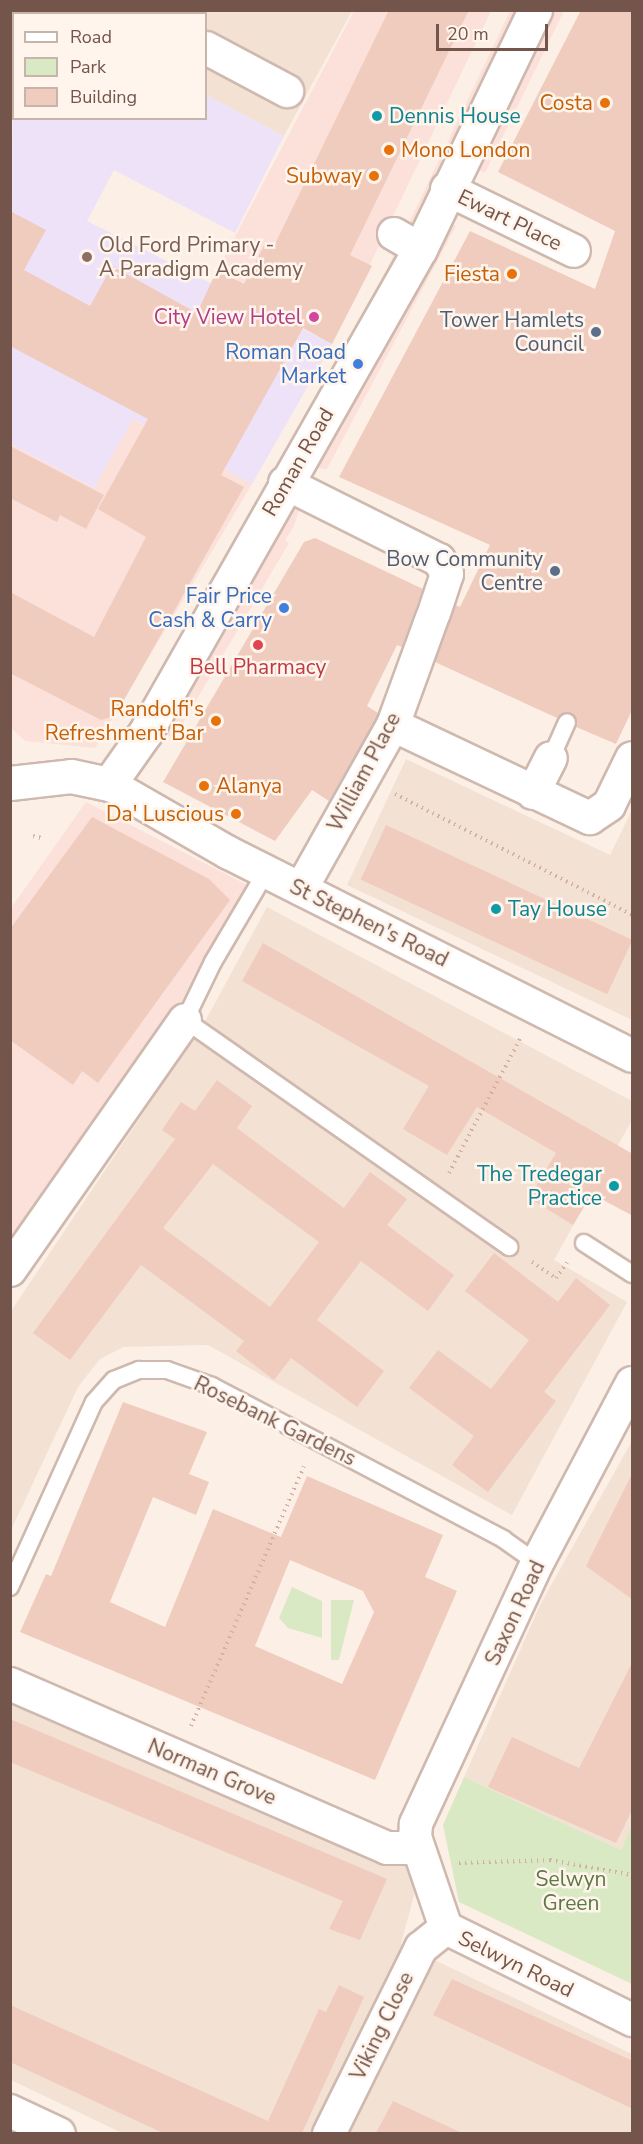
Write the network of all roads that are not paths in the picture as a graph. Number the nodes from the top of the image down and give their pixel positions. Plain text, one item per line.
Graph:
1 (535, 10) edge
2 (207, 49) edge
3 (287, 91) dead end
4 (447, 189) junction
5 (574, 251) dead end
6 (285, 483) junction
7 (567, 722) dead end
8 (393, 725) junction
9 (551, 758) joint
10 (633, 758) edge
11 (10, 783) edge
12 (109, 784) junction
13 (533, 793) junction
14 (266, 872) junction
15 (301, 889) junction
16 (185, 1020) junction
17 (633, 1056) edge
18 (584, 1243) road end
19 (509, 1247) road end
20 (10, 1270) edge
21 (633, 1274) edge
22 (633, 1383) edge
23 (537, 1563) junction
24 (10, 1587) edge
25 (10, 1684) edge
26 (423, 1860) junction
27 (446, 1928) junction
28 (633, 2020) edge
29 (10, 2111) edge
30 (59, 2133) edge
31 (329, 2133) edge

1 - 4 main road, Roman Road
2 - 3 street
4 - 5 street, Ewart Place
4 - 6 main road, Roman Road
6 - 8 street, William Place
6 - 12 main road, Roman Road
7 - 9 lane
8 - 13 street
8 - 15 street, William Place
9 - 13 street
10 - 13 street
11 - 12 main road
12 - 14 street, St Stephen's Road
14 - 15 street, St Stephen's Road
14 - 16 lane
15 - 17 street, St Stephen's Road
16 - 19 lane
16 - 20 street
18 - 21 lane
22 - 23 street, Saxon Road
23 - 24 lane, Rosebank Gardens
23 - 26 street, Saxon Road
25 - 26 street, Norman Grove
26 - 27 street, Selwyn Road
27 - 28 street, Selwyn Road
27 - 31 street, Viking Close
29 - 30 street

